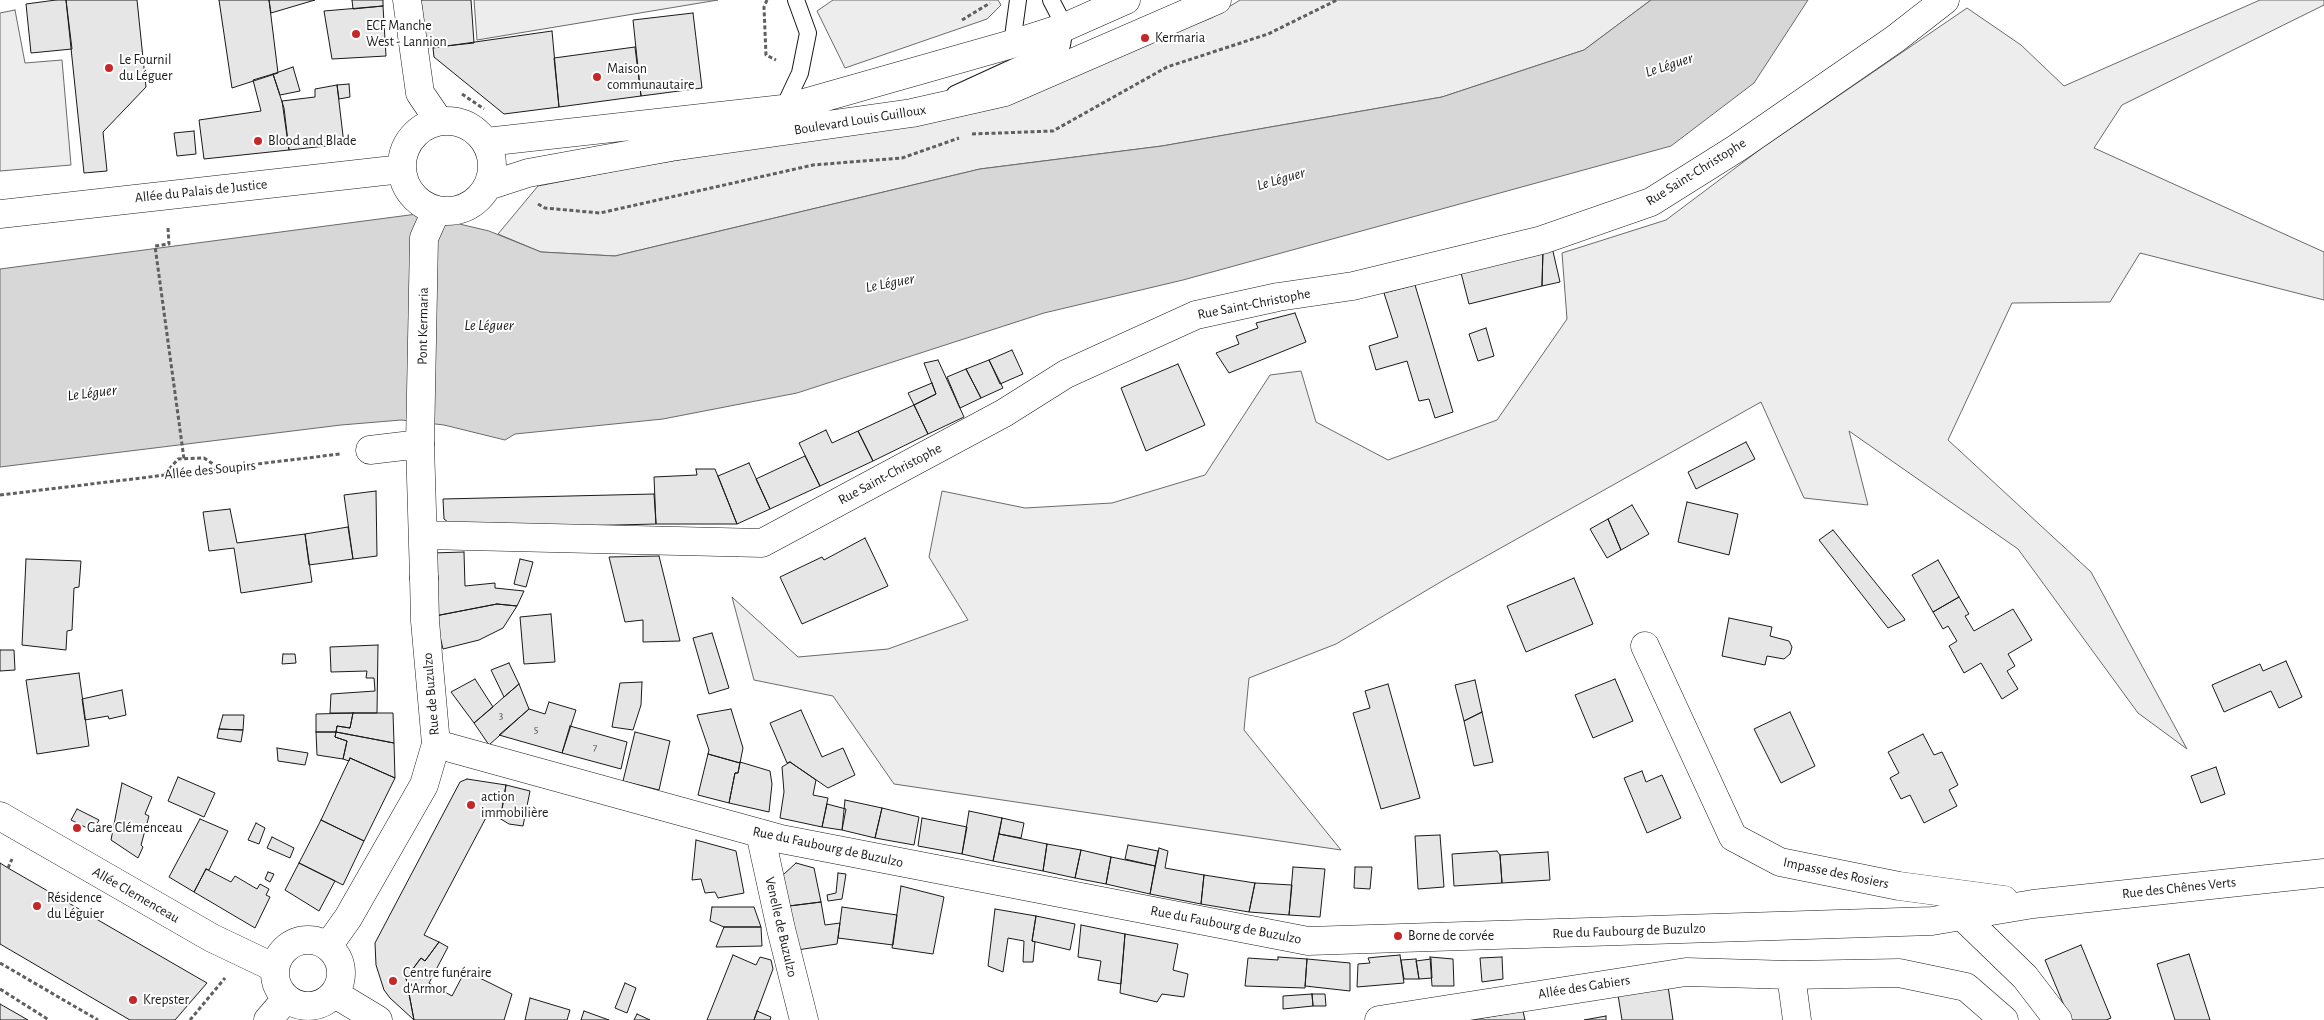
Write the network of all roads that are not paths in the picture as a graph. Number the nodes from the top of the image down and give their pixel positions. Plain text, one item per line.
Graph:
1 (407, 0) edge
2 (796, 0) edge
3 (1018, 0) edge
4 (1051, 0) edge
5 (1126, 0) edge
6 (1217, 0) edge
7 (1946, 0) edge
8 (1066, 27) junction
9 (1012, 44) junction
10 (783, 109) junction
11 (912, 114) junction
12 (439, 121) junction
13 (486, 142) junction
14 (402, 169) junction
15 (488, 186) junction
16 (436, 211) junction
17 (0, 214) edge
18 (420, 444) junction
19 (370, 450) road end
20 (424, 536) junction
21 (1645, 646) dead end
22 (436, 744) junction
23 (0, 816) edge
24 (760, 833) junction
25 (2324, 873) edge
26 (2033, 904) junction
27 (1962, 916) junction
28 (328, 946) junction
29 (275, 968) junction
30 (1791, 975) junction
31 (335, 994) junction
32 (286, 999) junction
33 (268, 1020) edge
34 (378, 1020) edge
35 (804, 1020) edge
36 (1379, 1020) edge
37 (1797, 1020) edge
38 (2004, 1020) edge
39 (2058, 1020) edge

1 - 12 street
2 - 10 lane
3 - 9 lane
4 - 8 lane
5 - 8 street, Boulevard Louis Guilloux
6 - 11 street, Boulevard Louis Guilloux
7 - 20 street, Rue Saint-Christophe
8 - 9 street, Boulevard Louis Guilloux
8 - 11 lane
9 - 10 street, Boulevard Louis Guilloux
10 - 13 street, Boulevard Louis Guilloux
11 - 15 street, Boulevard Louis Guilloux
12 - 13 street
12 - 14 street
13 - 15 street
14 - 16 street
14 - 17 street, Allée du Palais de Justice
15 - 16 street
16 - 18 street, Pont Kermaria
18 - 19 street
18 - 20 street, Rue de Buzulzo
20 - 22 street, Rue de Buzulzo
21 - 26 street, Impasse des Rosiers
22 - 24 street, Rue du Faubourg de Buzulzo
22 - 28 street, Rue de Buzulzo
23 - 29 street, Allée Clemenceau
24 - 27 street, Rue du Faubourg de Buzulzo
24 - 35 street, Venelle de Buzulzo
25 - 26 street, Rue des Chênes Verts
26 - 27 street, Rue du Faubourg de Buzulzo
27 - 39 street
28 - 29 street
28 - 31 street
29 - 32 street
30 - 36 street, Allée des Gabiers
30 - 37 street
30 - 38 street, Allée des Gabiers
31 - 32 street
31 - 34 street
32 - 33 street

